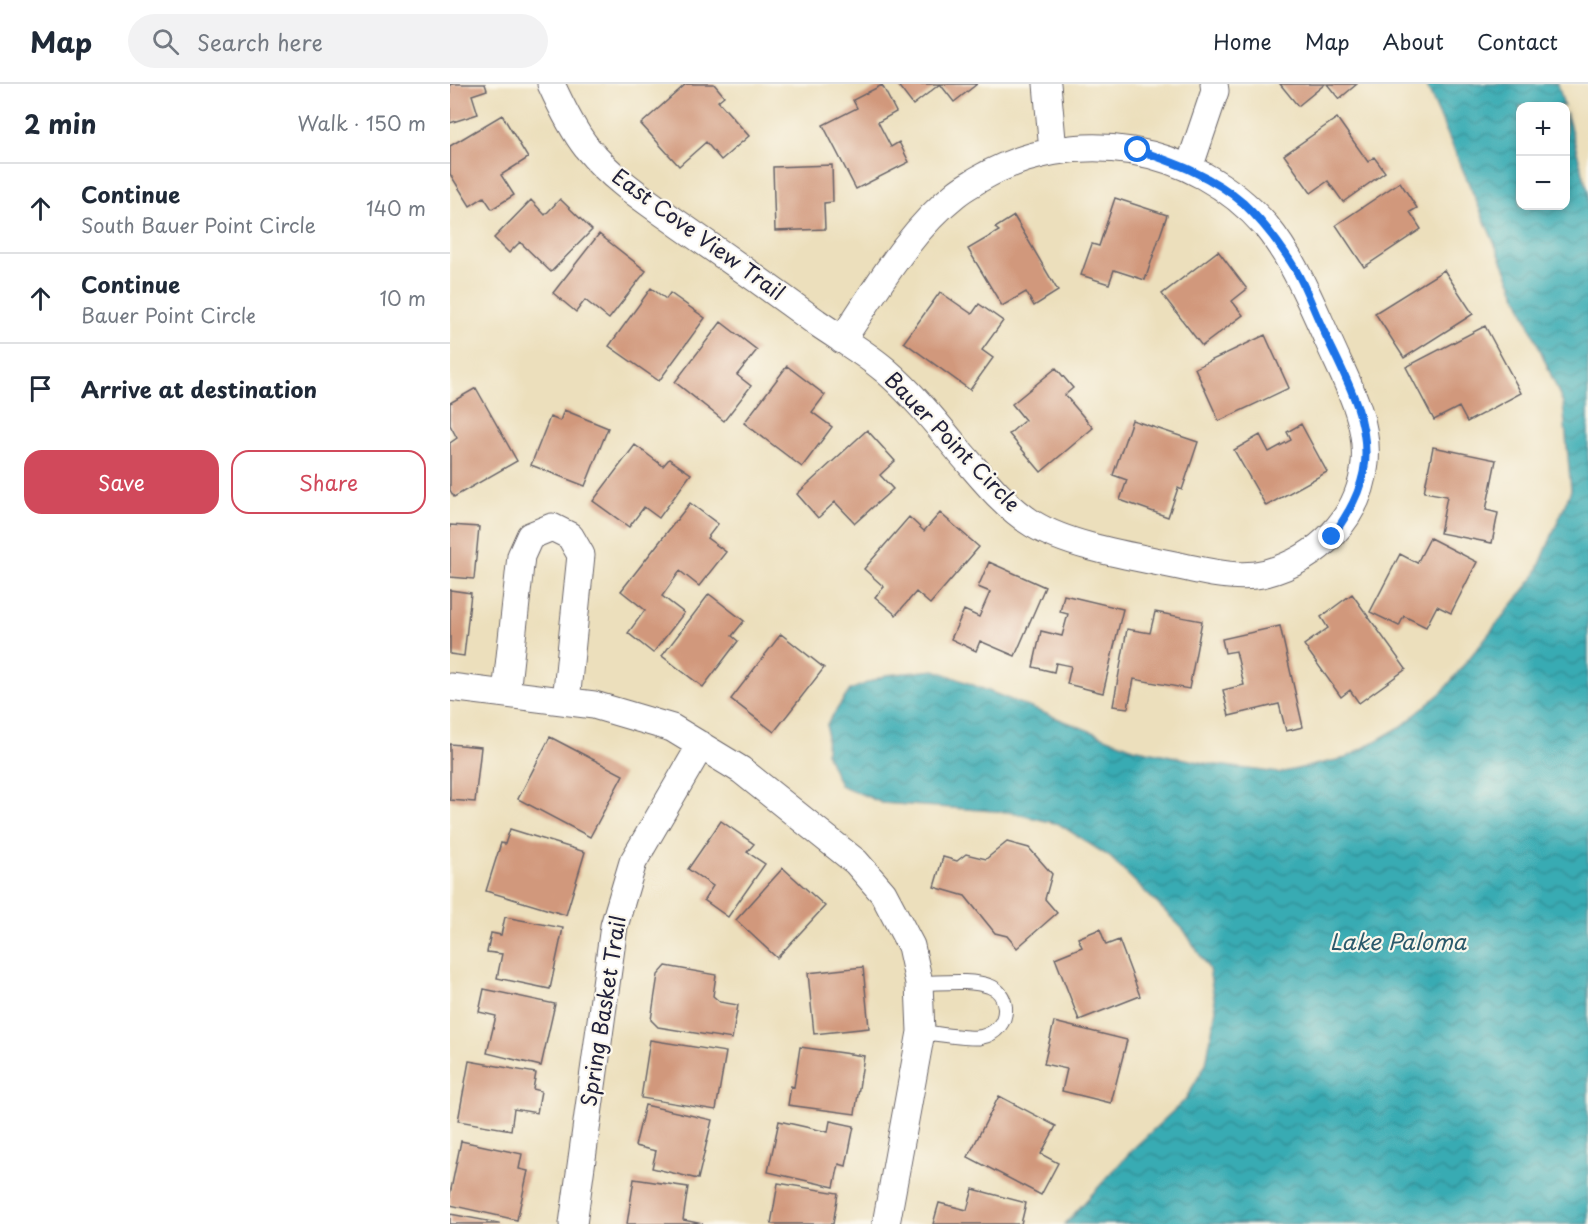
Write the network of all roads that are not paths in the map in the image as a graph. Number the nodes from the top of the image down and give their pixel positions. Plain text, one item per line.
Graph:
1 (550, 84) edge
2 (1047, 84) edge
3 (1214, 84) edge
4 (1053, 151) junction
5 (1189, 168) junction
6 (842, 340) junction
7 (450, 687) edge
8 (506, 694) junction
9 (566, 702) junction
10 (700, 745) junction
11 (919, 983) junction
12 (921, 1032) junction
13 (573, 1224) edge
14 (886, 1224) edge

1 - 6 street, East Cove View Trail
2 - 4 street
3 - 5 street
4 - 5 street, Bauer Point Circle
4 - 6 street, Bauer Point Circle
5 - 6 street, Bauer Point Circle
7 - 8 street
8 - 9 street
8 - 9 street
9 - 10 street
10 - 11 street
10 - 13 street, Spring Basket Trail
11 - 12 street
11 - 12 lane
12 - 14 street

